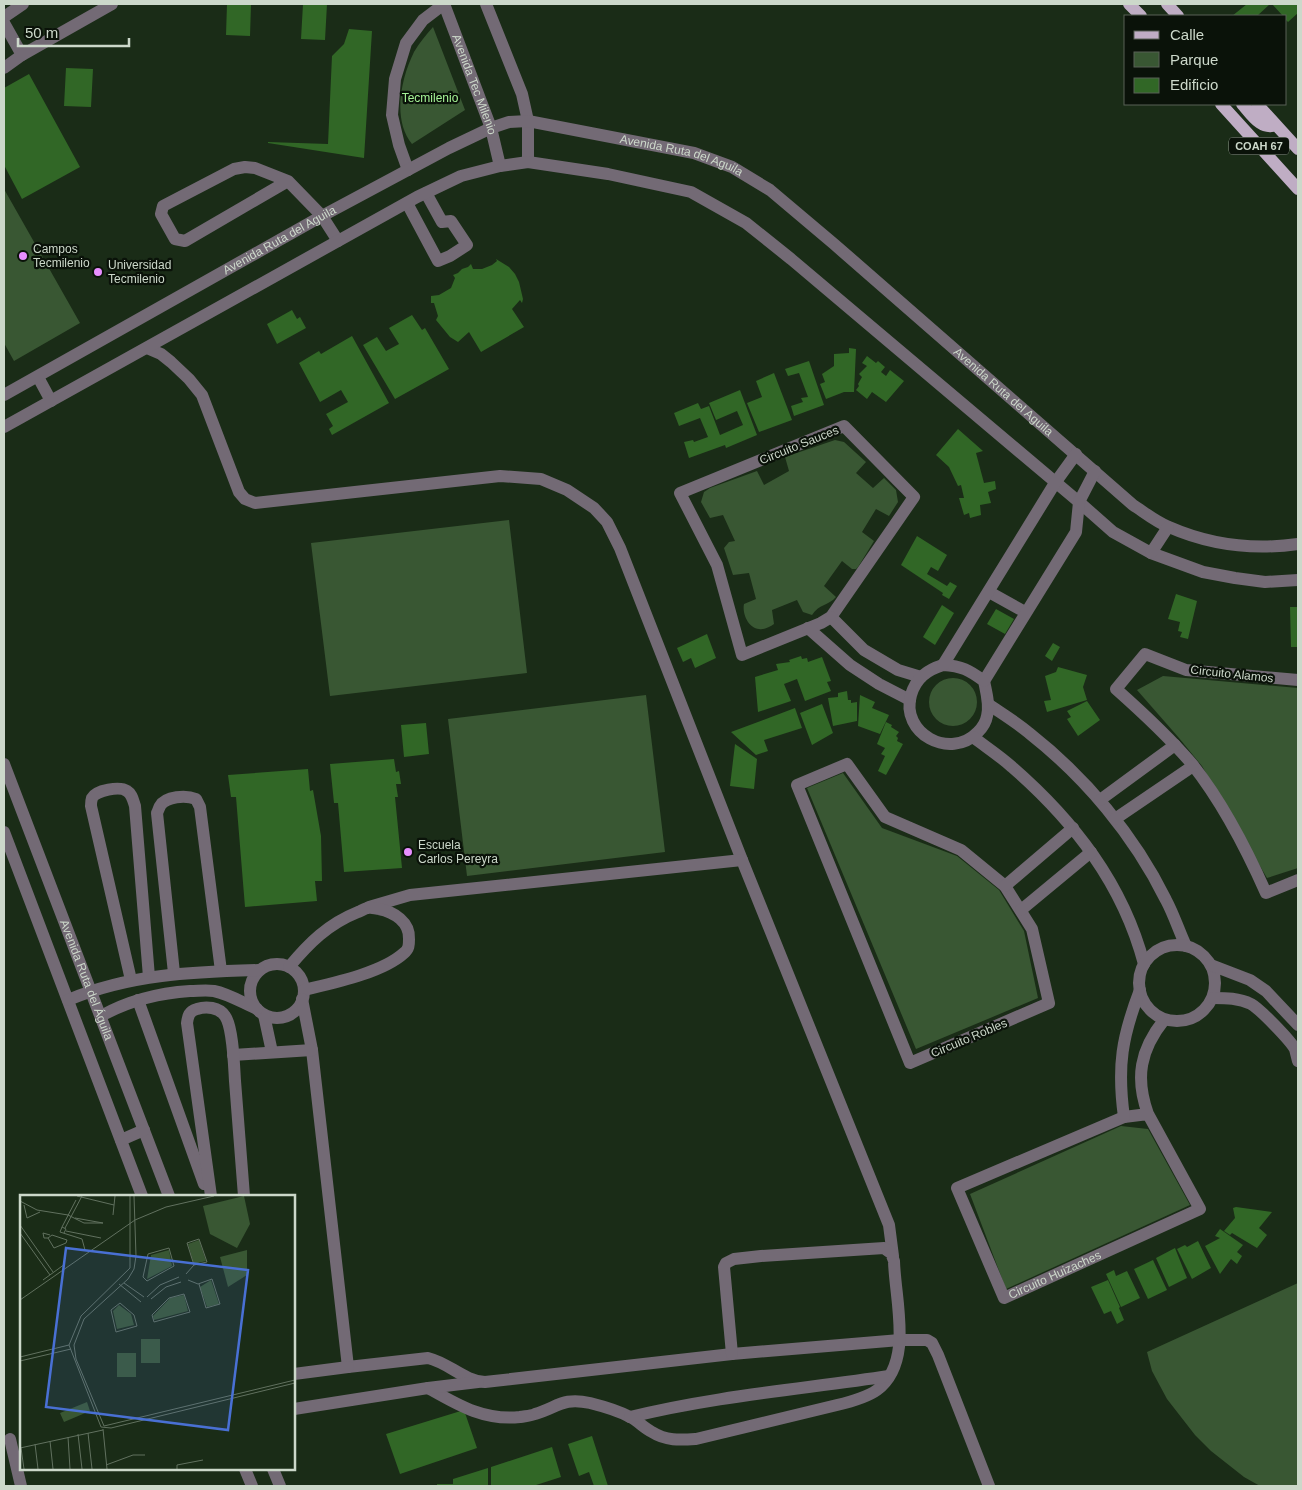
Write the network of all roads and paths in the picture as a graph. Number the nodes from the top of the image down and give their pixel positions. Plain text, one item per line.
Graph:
1 (23, 4) edge
2 (112, 4) edge
3 (444, 4) edge
4 (486, 4) edge
5 (1129, 4) edge
6 (1167, 4) edge
7 (1140, 15) edge
8 (1177, 15) edge
9 (4, 17) edge
10 (4, 23) edge
11 (22, 55) junction
12 (4, 68) edge
13 (1222, 105) edge
14 (1243, 105) edge
15 (1258, 105) edge
16 (528, 121) junction
17 (1276, 125) junction
18 (491, 128) junction
19 (1298, 149) edge
20 (528, 162) junction
21 (500, 166) junction
22 (408, 170) junction
23 (288, 181) junction
24 (1298, 189) edge
25 (426, 193) junction
26 (407, 203) junction
27 (322, 216) junction
28 (338, 241) junction
29 (146, 348) junction
30 (38, 376) junction
31 (4, 396) edge
32 (51, 401) junction
33 (4, 427) edge
34 (1076, 454) junction
35 (1095, 471) junction
36 (1055, 483) junction
37 (1079, 502) junction
38 (1168, 527) junction
39 (1298, 544) edge
40 (1152, 553) junction
41 (1298, 580) edge
42 (989, 592) junction
43 (1025, 612) junction
44 (831, 617) junction
45 (808, 628) junction
46 (864, 650) junction
47 (850, 665) junction
48 (943, 665) junction
49 (921, 677) junction
50 (1298, 680) edge
51 (984, 681) junction
52 (910, 700) junction
53 (988, 704) junction
54 (973, 737) junction
55 (1175, 745) junction
56 (4, 764) edge
57 (1193, 766) junction
58 (1100, 800) junction
59 (1115, 819) junction
60 (1073, 828) junction
61 (4, 832) edge
62 (1092, 852) junction
63 (742, 860) junction
64 (1298, 880) edge
65 (1005, 886) junction
66 (370, 907) junction
67 (1021, 910) junction
68 (1186, 946) junction
69 (1144, 964) junction
70 (1210, 965) junction
71 (289, 967) junction
72 (259, 970) junction
73 (221, 971) junction
74 (174, 973) junction
75 (150, 977) junction
76 (131, 980) junction
77 (91, 990) junction
78 (1140, 990) junction
79 (1266, 991) junction
80 (303, 994) junction
81 (1213, 998) junction
82 (68, 1000) junction
83 (138, 1000) junction
84 (1254, 1005) junction
85 (260, 1012) junction
86 (101, 1016) junction
87 (1164, 1020) junction
88 (1298, 1025) edge
89 (1122, 1047) junction
90 (312, 1050) junction
91 (272, 1052) junction
92 (1297, 1052) edge
93 (233, 1055) junction
94 (1144, 1055) junction
95 (1148, 1114) junction
96 (1124, 1117) junction
97 (144, 1130) junction
98 (121, 1140) junction
99 (142, 1195) edge
100 (169, 1195) edge
101 (210, 1195) edge
102 (210, 1195) edge
103 (244, 1195) edge
104 (893, 1256) junction
105 (900, 1340) junction
106 (732, 1354) junction
107 (348, 1367) junction
108 (295, 1374) edge
109 (889, 1376) junction
110 (478, 1382) junction
111 (428, 1388) junction
112 (295, 1407) edge
113 (630, 1417) junction
114 (12, 1438) edge
115 (245, 1470) edge
116 (273, 1470) edge
117 (21, 1486) edge
118 (252, 1486) edge
119 (280, 1486) edge
120 (989, 1486) edge

1 - 9 street
2 - 11 street
3 - 18 street, Avenida Tec Milenio
3 - 22 street
4 - 16 street
5 - 7 main road
6 - 8 main road
10 - 11 street
11 - 12 street
13 - 24 main road, COAH 67
14 - 17 main road
15 - 17 main road, COAH 67
16 - 18 street, Avenida Ruta del Aguila
16 - 20 street
16 - 34 street, Avenida Ruta del Aguila
17 - 19 main road, COAH 67
18 - 21 street, Avenida Tec Milenio
18 - 22 street, Avenida Ruta del Aguila
20 - 21 street
20 - 36 street
21 - 25 street
22 - 27 street, Avenida Ruta del Aguila
23 - 23 street
23 - 27 street
25 - 26 street
25 - 26 street
26 - 28 street
27 - 28 street
27 - 30 street, Avenida Ruta del Aguila
28 - 29 street
29 - 32 street
29 - 63 street
30 - 31 street, Avenida Ruta del Aguila
30 - 32 street
32 - 33 street
34 - 35 street, Avenida Ruta del Aguila
34 - 36 street
35 - 37 street
35 - 38 street, Avenida Ruta del Aguila
36 - 37 street
36 - 42 street
37 - 40 street
37 - 43 street
38 - 39 street, Avenida Ruta del Aguila
38 - 40 street
40 - 41 street
42 - 43 street
42 - 48 street
43 - 51 street
44 - 45 street, Circuito Sauces
44 - 45 street, Circuito Sauces
44 - 46 street
45 - 47 street
46 - 47 street
46 - 49 street
47 - 52 street
48 - 49 street
48 - 51 street
49 - 52 street
50 - 55 street, Circuito Alamos
51 - 53 street
52 - 54 street
53 - 54 street
53 - 58 street
54 - 60 street
55 - 57 street, Circuito Alamos
55 - 58 street
56 - 77 street, Avenida Ruta del Águila
57 - 59 street
57 - 64 street, Circuito Alamos
58 - 59 street
59 - 68 street
60 - 62 street
60 - 65 street
61 - 82 street, Avenida Ruta del Águila
62 - 67 street
62 - 69 street
63 - 66 street
63 - 104 street
65 - 67 street, Circuito Robles
65 - 67 street, Circuito Robles
66 - 71 street
66 - 80 street
68 - 69 street
68 - 70 street
69 - 78 street
70 - 79 street
70 - 81 street
71 - 72 street
71 - 80 street
72 - 73 street
72 - 85 street
73 - 74 street
73 - 74 street
74 - 75 street
75 - 76 street
75 - 76 street
76 - 77 street
77 - 82 street
77 - 86 street, Avenida Ruta del Águila
78 - 87 street
78 - 89 street
79 - 84 street
79 - 88 street
80 - 85 street
80 - 90 street
81 - 84 street
81 - 87 street
82 - 98 street, Avenida Ruta del Águila
83 - 85 street
83 - 86 street
83 - 101 street
84 - 92 street
85 - 91 street
86 - 97 street, Avenida Ruta del Águila
87 - 94 street, Circuito Huizaches
89 - 94 street
89 - 96 street
90 - 91 street
90 - 107 street
91 - 93 street
93 - 102 street
93 - 103 street
94 - 95 street, Circuito Huizaches
95 - 96 street, Circuito Huizaches
95 - 96 street, Circuito Huizaches
97 - 98 street
97 - 100 street, Avenida Ruta del Águila
98 - 99 street, Avenida Ruta del Águila
104 - 105 street
104 - 106 street
105 - 106 street
105 - 109 street
105 - 120 street
106 - 110 street
107 - 108 street
107 - 110 street
109 - 113 street
109 - 113 street
110 - 111 street
111 - 112 street
111 - 113 street
114 - 117 street
115 - 118 street
116 - 119 street

